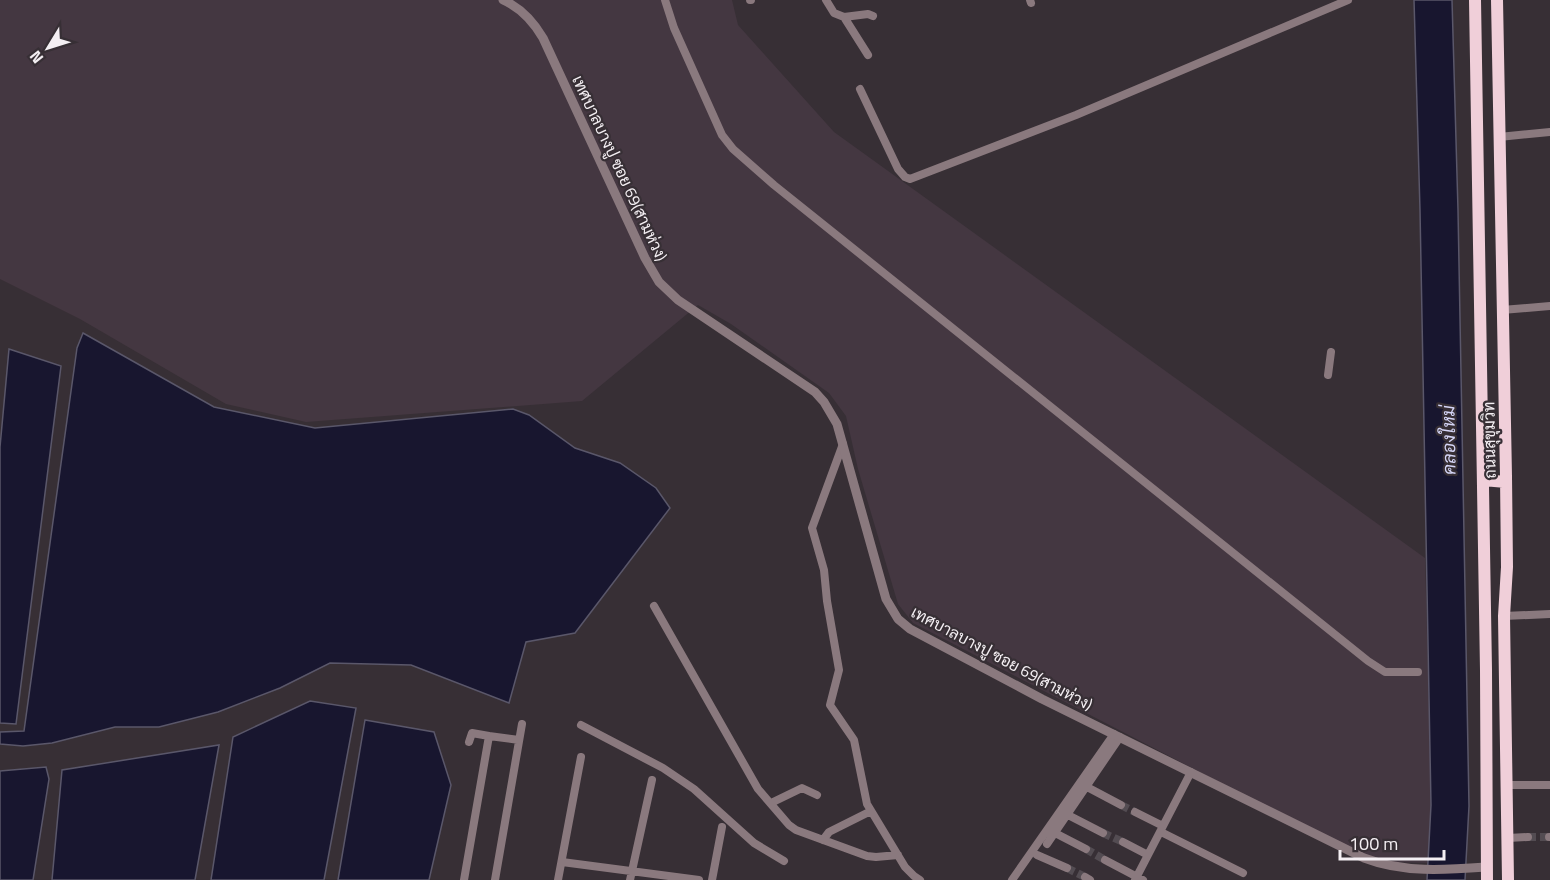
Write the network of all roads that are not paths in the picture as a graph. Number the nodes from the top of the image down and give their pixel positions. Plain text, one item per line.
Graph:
1 (503, 0) edge
2 (665, 0) edge
3 (826, 0) edge
4 (1348, 0) edge
5 (1475, 0) edge
6 (1497, 0) edge
7 (873, 16) dead end
8 (844, 17) junction
9 (868, 55) dead end
10 (860, 89) dead end
11 (1550, 132) edge
12 (1499, 137) junction
13 (1550, 306) edge
14 (1502, 310) junction
15 (1331, 352) dead end
16 (1328, 375) dead end
17 (843, 443) junction
18 (1483, 480) junction
19 (1506, 482) junction
20 (654, 606) dead end
21 (1550, 614) edge
22 (1504, 616) junction
23 (1418, 672) dead end
24 (522, 724) dead end
25 (581, 725) dead end
26 (489, 736) junction
27 (1117, 736) junction
28 (519, 740) junction
29 (469, 742) dead end
30 (581, 757) dead end
31 (1191, 772) junction
32 (651, 780) dead end
33 (1507, 785) junction
34 (1550, 785) edge
35 (1087, 787) junction
36 (817, 795) dead end
37 (771, 803) junction
38 (1121, 805) tunnel mouth
39 (871, 811) junction
40 (1135, 812) tunnel mouth
41 (1068, 815) junction
42 (722, 827) dead end
43 (1162, 829) junction
44 (1103, 832) tunnel mouth
45 (1055, 833) junction
46 (1528, 837) tunnel mouth
47 (1508, 838) junction
48 (823, 840) junction
49 (1123, 842) tunnel mouth
50 (1047, 844) dead end
51 (1086, 849) tunnel mouth
52 (898, 855) junction
53 (1037, 855) dead end
54 (1148, 855) junction
55 (1105, 860) tunnel mouth
56 (784, 861) dead end
57 (562, 862) junction
58 (1067, 868) tunnel mouth
59 (632, 871) junction
60 (1484, 872) edge
61 (1243, 873) dead end
62 (1138, 879) edge
63 (464, 880) edge
64 (495, 880) edge
65 (558, 880) edge
66 (630, 880) edge
67 (699, 880) edge
68 (712, 880) edge
69 (920, 880) edge
70 (1012, 880) edge
71 (1508, 880) edge

1 - 17 street, เทศบาลบางปู ซอย 69(สามห่วง)
2 - 23 street
3 - 8 street
4 - 10 street
5 - 18 highway, ถนนสุขุมวิท
6 - 12 highway, ถนนสุขุมวิท
7 - 8 street
8 - 9 street
11 - 12 street
12 - 14 highway, ถนนสุขุมวิท
13 - 14 street
14 - 19 highway, ถนนสุขุมวิท
15 - 16 street
17 - 27 street, เทศบาลบางปู ซอย 69(สามห่วง)
17 - 39 street
18 - 19 highway
18 - 60 highway, ถนนสุขุมวิท
19 - 22 highway, ถนนสุขุมวิท
20 - 37 street
21 - 22 street
22 - 33 highway, ถนนสุขุมวิท
24 - 28 street
25 - 56 street
26 - 28 street
26 - 29 street
26 - 63 street
27 - 31 street, เทศบาลบางปู ซอย 69(สามห่วง)
27 - 35 street
27 - 70 street
28 - 64 street
30 - 57 street
31 - 43 street
31 - 60 street, เทศบาลบางปู ซอย 69(สามห่วง)
32 - 59 street
33 - 34 street
33 - 47 highway, ถนนสุขุมวิท
35 - 38 street
35 - 41 street
36 - 37 street
37 - 48 street
39 - 48 street
39 - 52 street
40 - 43 street
41 - 44 street
41 - 45 street
42 - 68 street
43 - 54 street
43 - 61 street
45 - 50 street
45 - 51 street
46 - 47 street
47 - 71 highway, ถนนสุขุมวิท
48 - 52 street
49 - 54 street
52 - 69 street
53 - 58 street
54 - 62 street
55 - 62 street
57 - 59 street
57 - 65 street
59 - 66 street
59 - 67 street

